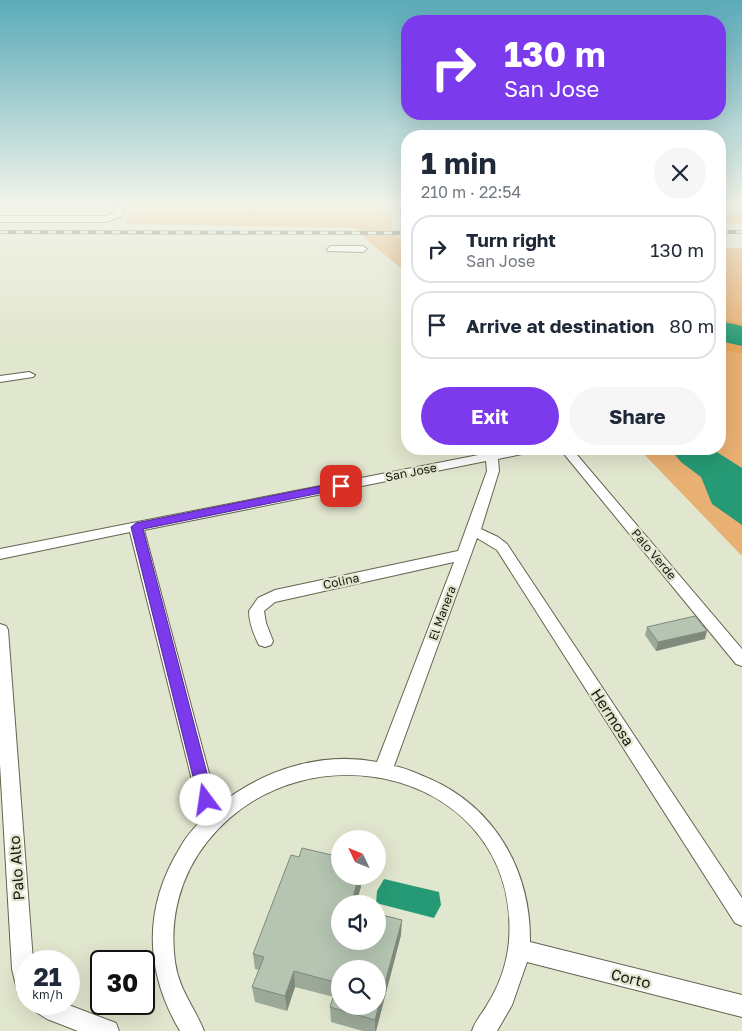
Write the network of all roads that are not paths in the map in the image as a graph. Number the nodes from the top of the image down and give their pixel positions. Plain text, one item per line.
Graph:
1 (29, 375) dead end
2 (0, 379) edge
3 (495, 455) edge
4 (571, 455) edge
5 (490, 456) junction
6 (136, 527) junction
7 (473, 531) junction
8 (0, 554) edge
9 (463, 555) junction
10 (0, 630) edge
11 (265, 640) dead end
12 (742, 660) edge
13 (384, 769) junction
14 (219, 814) junction
15 (742, 916) edge
16 (22, 950) edge
17 (519, 950) junction
18 (742, 1006) edge
19 (68, 1015) edge
20 (108, 1031) edge
21 (193, 1031) edge
22 (483, 1031) edge

1 - 2 street
3 - 5 street, San Jose
4 - 12 street, Palo Verde
5 - 6 street, San Jose
5 - 7 street, El Manera
6 - 8 street, San Jose
6 - 14 street
7 - 9 street, El Manera
7 - 15 street, Hermosa
9 - 11 street, Colina
9 - 13 street, El Manera
10 - 16 street, Palo Alto
13 - 14 street
13 - 17 street
14 - 21 street
17 - 18 street, Corto
17 - 22 street
19 - 20 street

